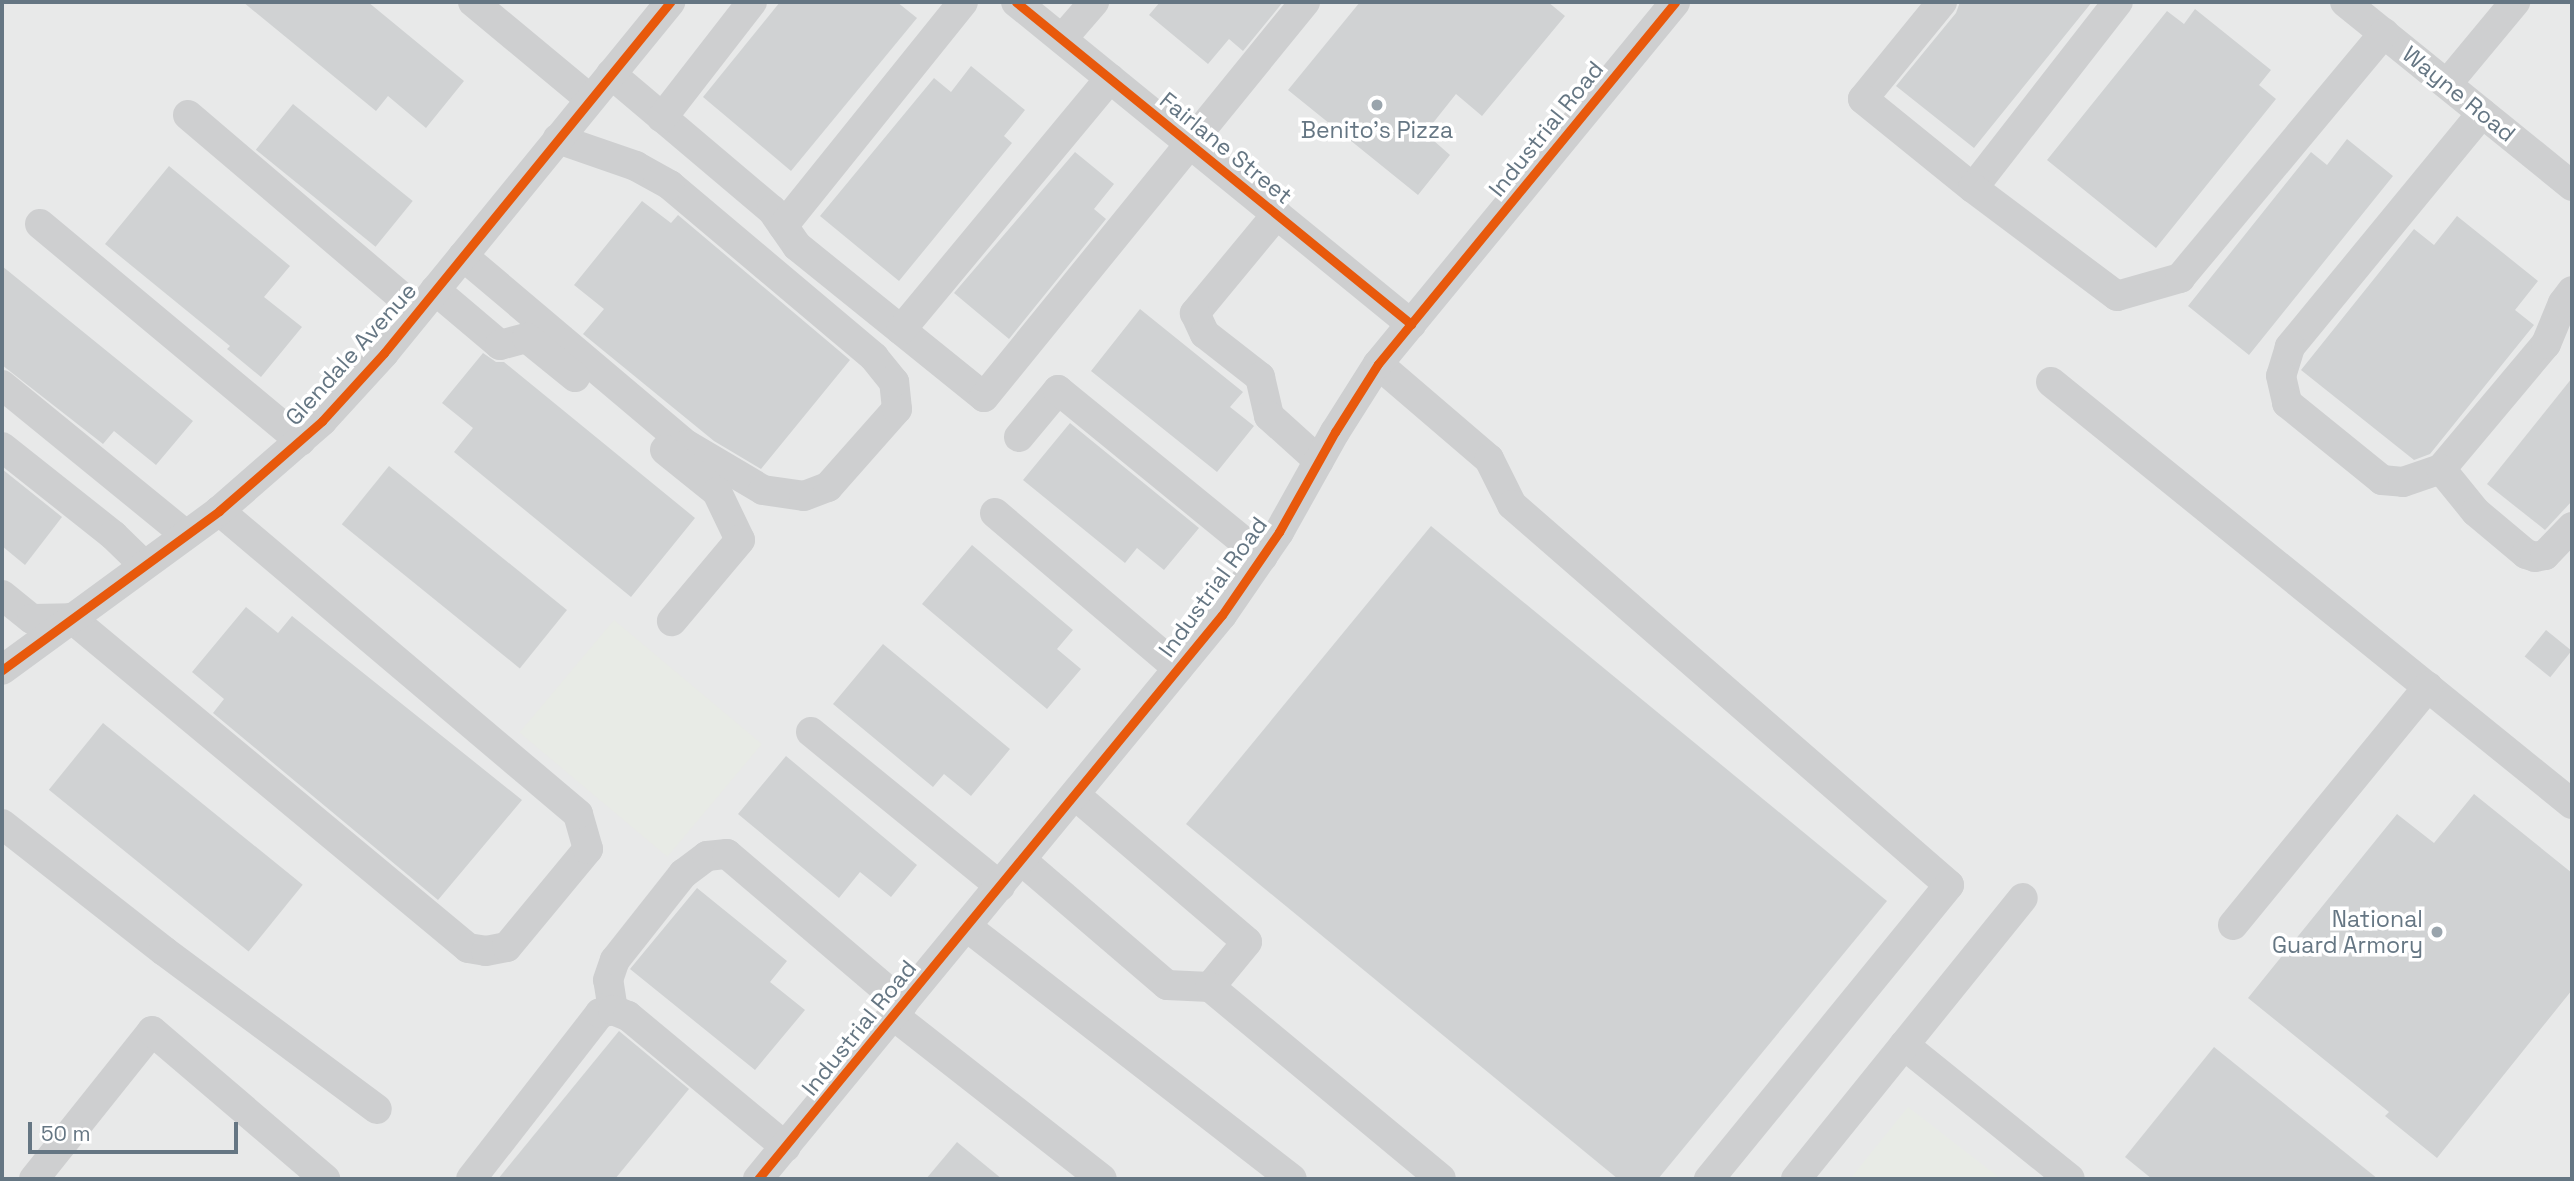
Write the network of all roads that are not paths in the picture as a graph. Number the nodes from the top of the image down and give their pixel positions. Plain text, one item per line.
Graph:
1 (473, 2) edge
2 (670, 2) edge
3 (752, 2) edge
4 (963, 2) edge
5 (1016, 2) edge
6 (1094, 2) edge
7 (1305, 2) edge
8 (1942, 2) edge
9 (2118, 2) edge
10 (2345, 2) edge
11 (2515, 2) edge
12 (1660, 7) edge
13 (2384, 33) junction
14 (1062, 40) junction
15 (611, 74) junction
16 (1111, 78) junction
17 (2447, 84) junction
18 (590, 99) junction
19 (2482, 113) junction
20 (188, 115) dead end
21 (662, 118) junction
22 (558, 139) junction
23 (1189, 143) junction
24 (2572, 186) edge
25 (1973, 188) junction
26 (1277, 214) junction
27 (40, 224) dead end
28 (783, 226) junction
29 (463, 256) junction
30 (2572, 290) edge
31 (426, 300) junction
32 (1411, 324) junction
33 (2572, 327) edge
34 (901, 330) junction
35 (2546, 344) junction
36 (1378, 364) junction
37 (2051, 382) dead end
38 (2, 385) edge
39 (1019, 437) dead end
40 (300, 441) junction
41 (2, 447) edge
42 (1318, 461) junction
43 (2441, 469) junction
44 (219, 511) junction
45 (995, 513) dead end
46 (2572, 527) edge
47 (186, 535) junction
48 (1264, 557) junction
49 (144, 565) junction
50 (2, 595) edge
51 (71, 618) junction
52 (672, 621) dead end
53 (1178, 668) junction
54 (2, 670) edge
55 (2428, 687) junction
56 (811, 732) dead end
57 (1075, 795) junction
58 (2572, 804) edge
59 (2, 824) edge
60 (1021, 860) junction
61 (1000, 886) junction
62 (2023, 898) dead end
63 (2233, 925) dead end
64 (967, 927) junction
65 (1210, 987) junction
66 (613, 1010) junction
67 (899, 1010) junction
68 (1904, 1045) junction
69 (377, 1109) dead end
70 (786, 1147) junction
71 (34, 1179) edge
72 (325, 1179) edge
73 (471, 1179) edge
74 (758, 1179) edge
75 (1102, 1179) edge
76 (1292, 1179) edge
77 (1441, 1179) edge
78 (1709, 1179) edge
79 (1796, 1179) edge
80 (2070, 1179) edge

1 - 18 street
2 - 15 street, Glendale Avenue
3 - 21 street
4 - 28 street
5 - 14 street, Fairlane Street
6 - 14 street
7 - 23 street
8 - 25 street
9 - 25 street
10 - 13 street, Wayne Road
11 - 17 street
12 - 32 street, Industrial Road
13 - 17 street, Wayne Road
13 - 25 street
14 - 16 street, Fairlane Street
15 - 18 street, Glendale Avenue
15 - 21 street
16 - 23 street, Fairlane Street
16 - 34 street
17 - 19 street, Wayne Road
18 - 22 street, Glendale Avenue
19 - 24 street, Wayne Road
19 - 43 street
20 - 31 street
21 - 28 street
22 - 29 street, Glendale Avenue
22 - 29 street
23 - 26 street, Fairlane Street
23 - 34 street
26 - 32 street, Fairlane Street
26 - 42 street
27 - 40 street
28 - 34 street
29 - 31 street, Glendale Avenue
30 - 35 street
31 - 40 street, Glendale Avenue
31 - 52 street
32 - 36 street, Industrial Road
33 - 35 street
35 - 43 street
36 - 42 street, Industrial Road
36 - 78 street
37 - 55 street
38 - 47 street
39 - 48 street
40 - 44 street, Glendale Avenue
41 - 49 street
42 - 48 street, Industrial Road
43 - 46 street
44 - 47 street, Glendale Avenue
44 - 51 street
45 - 53 street
47 - 49 street, Glendale Avenue
48 - 53 street, Industrial Road
49 - 51 street, Glendale Avenue
50 - 51 street
51 - 54 street, Glendale Avenue
53 - 57 street, Industrial Road
55 - 58 street
55 - 63 street
56 - 61 street
57 - 60 street, Industrial Road
57 - 65 street
59 - 69 street
60 - 61 street, Industrial Road
60 - 65 street
61 - 64 street, Industrial Road
62 - 68 street
64 - 67 street, Industrial Road
64 - 76 street
65 - 77 street
66 - 67 street
66 - 70 street
66 - 73 street
67 - 70 street, Industrial Road
67 - 75 street
68 - 79 street
68 - 80 street
70 - 74 street, Industrial Road
71 - 72 street

